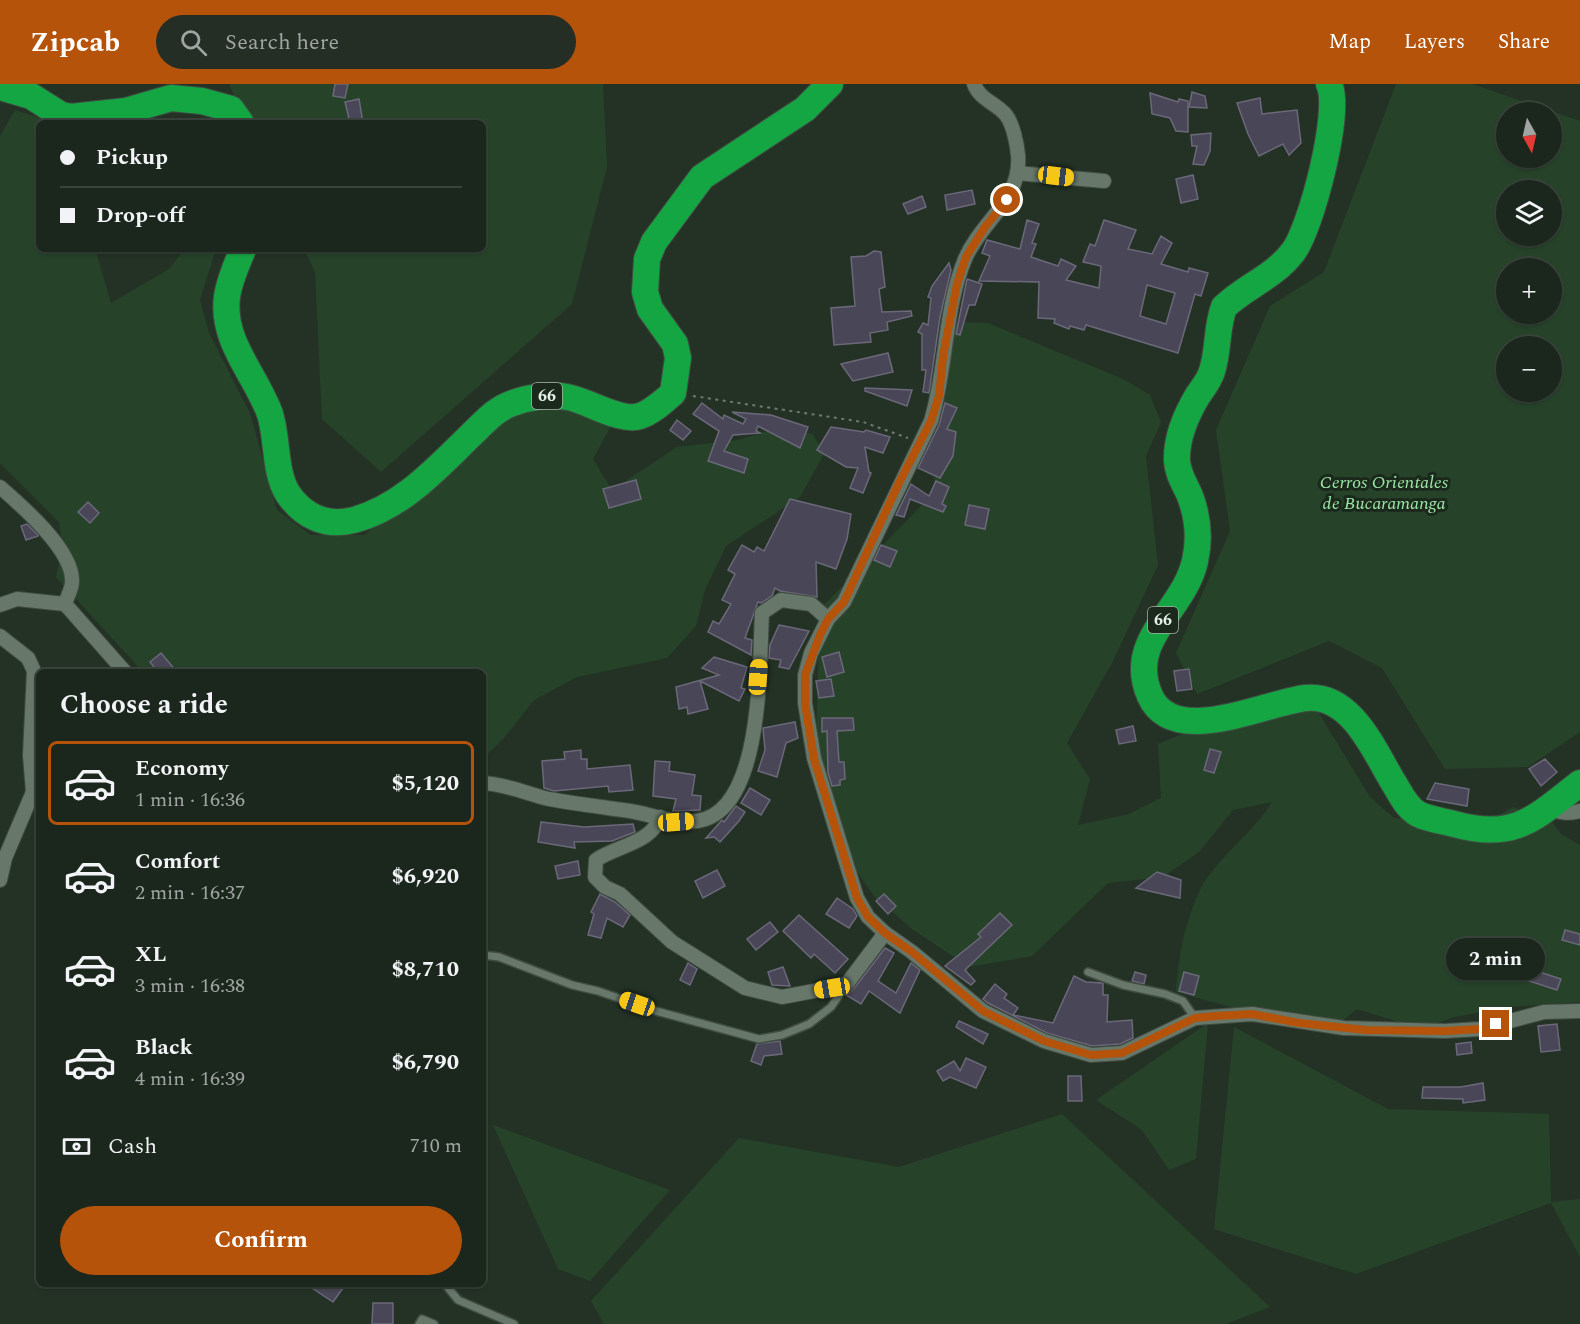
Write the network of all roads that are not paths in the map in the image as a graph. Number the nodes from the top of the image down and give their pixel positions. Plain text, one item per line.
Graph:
1 (830, 84) edge
2 (974, 84) edge
3 (1329, 84) edge
4 (0, 87) edge
5 (239, 120) edge
6 (1017, 173) junction
7 (1104, 181) dead end
8 (242, 252) edge
9 (0, 487) edge
10 (0, 604) edge
11 (64, 604) junction
12 (828, 619) junction
13 (0, 636) edge
14 (122, 669) edge
15 (1580, 783) edge
16 (486, 784) edge
17 (1549, 806) junction
18 (1580, 811) edge
19 (660, 817) junction
20 (0, 880) edge
21 (885, 933) junction
22 (486, 955) edge
23 (1088, 972) dead end
24 (846, 985) junction
25 (1580, 1011) edge
26 (1195, 1018) junction
27 (447, 1287) edge
28 (419, 1324) edge
29 (434, 1324) edge
30 (514, 1324) edge

1 - 8 highway, 66
2 - 6 street
3 - 17 highway, 66
4 - 5 highway
6 - 7 street
6 - 12 street
9 - 11 street
10 - 11 street
11 - 14 street
12 - 19 street
12 - 21 street
13 - 20 street
15 - 17 highway, 66
16 - 19 street
17 - 18 street
19 - 24 street
21 - 24 street
21 - 26 street
22 - 24 lane
23 - 26 lane
25 - 26 street
27 - 30 lane
28 - 29 lane

